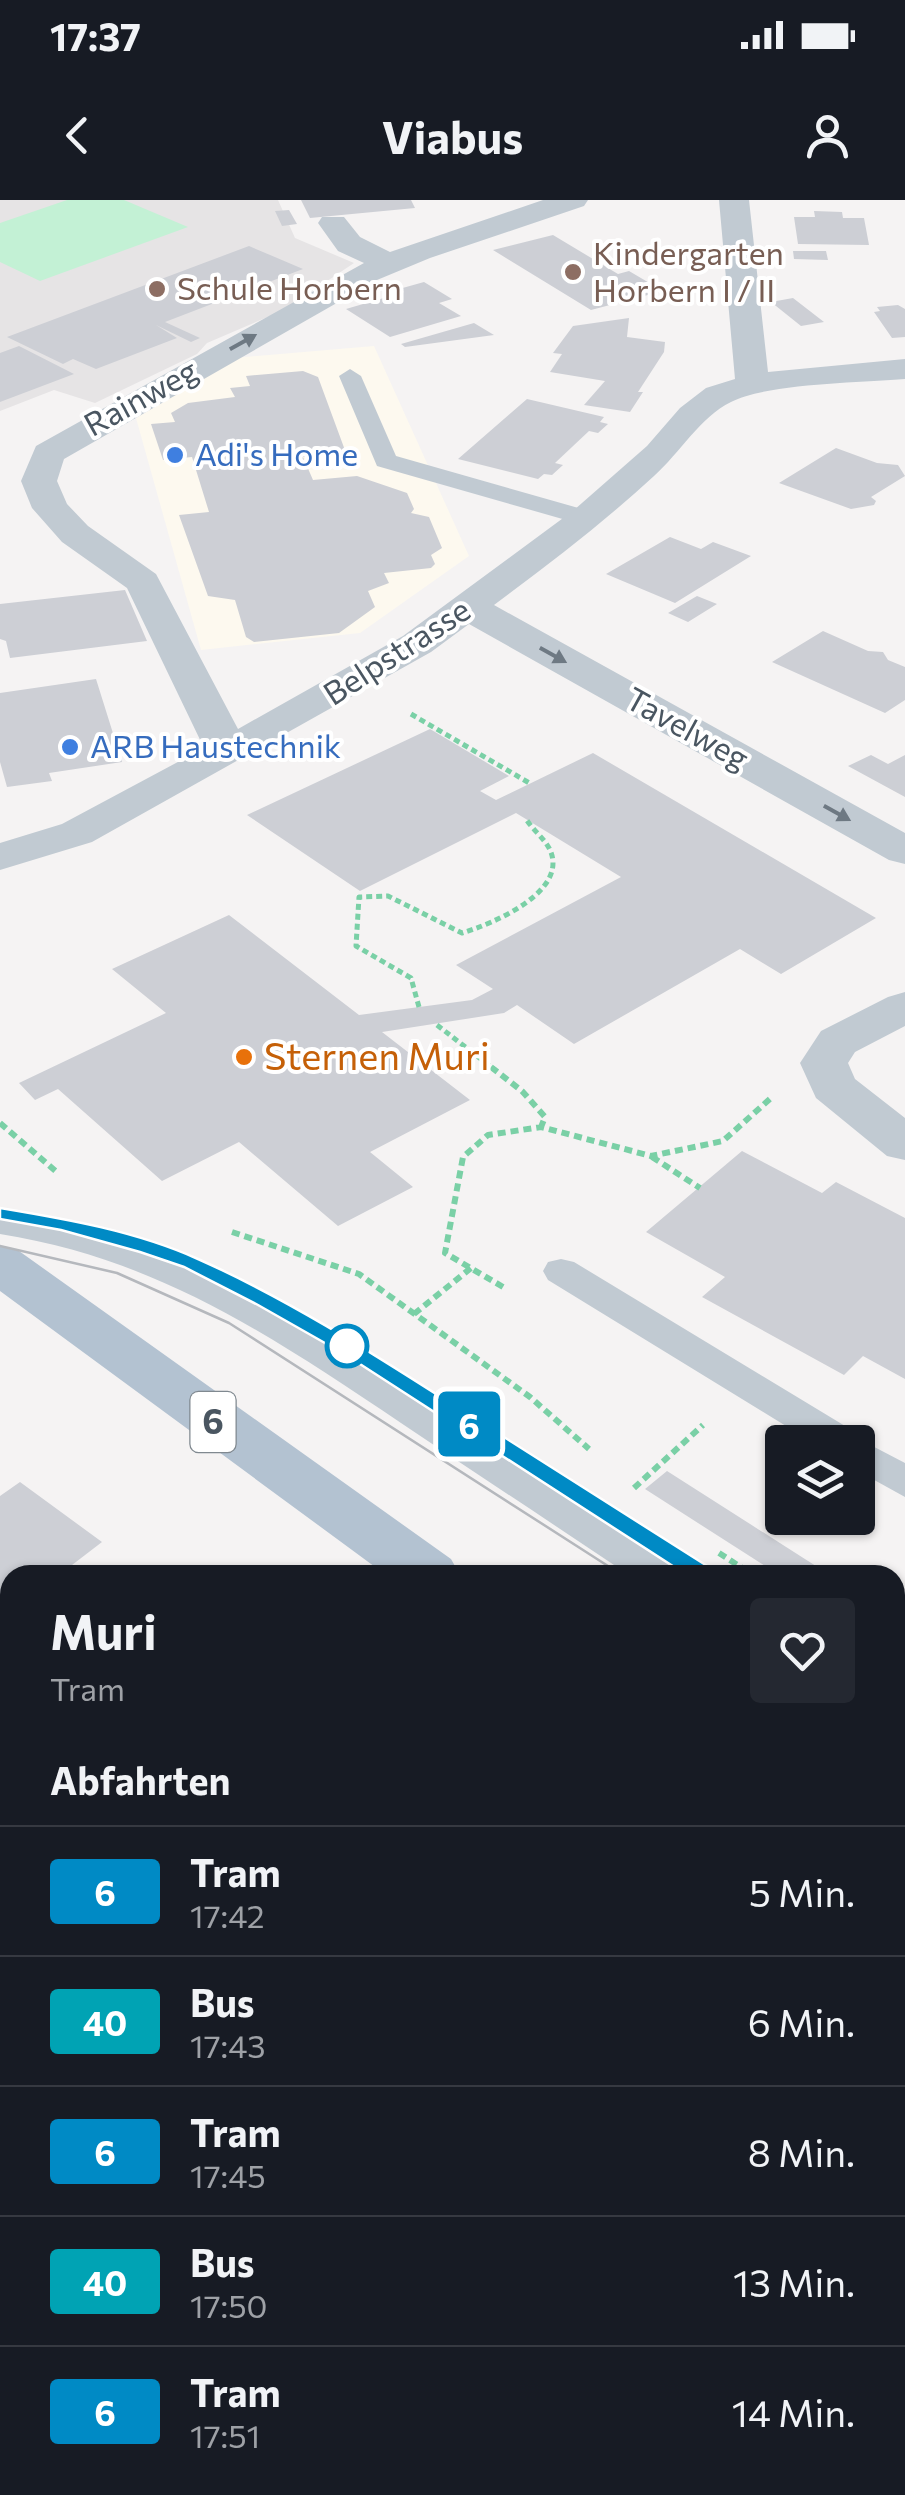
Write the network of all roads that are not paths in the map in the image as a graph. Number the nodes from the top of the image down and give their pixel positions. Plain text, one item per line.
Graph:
1 (574, 200) edge
2 (734, 200) edge
3 (334, 223) dead end
4 (389, 263) junction
5 (905, 369) edge
6 (858, 372) junction
7 (350, 376) dead end
8 (752, 384) junction
9 (905, 401) edge
10 (587, 518) junction
11 (468, 607) junction
12 (227, 753) junction
13 (905, 850) edge
14 (0, 857) edge
15 (905, 1006) edge
16 (905, 1144) edge
17 (0, 1222) edge
18 (0, 1264) edge
19 (560, 1270) road end
20 (814, 1425) edge
21 (875, 1463) edge
22 (905, 1482) edge
23 (416, 1565) edge
24 (645, 1565) edge

1 - 4 street, Rainweg
2 - 8 street
3 - 4 street
12 -> 4 street, Rainweg
5 - 6 street, Belpstrasse
6 - 8 street, Belpstrasse
6 - 9 street
7 - 10 lane
8 - 10 street, Belpstrasse
10 - 11 street, Belpstrasse
11 - 12 street, Belpstrasse
11 -> 13 street, Tavelweg
12 - 14 street, Belpstrasse
15 - 16 street
17 - 24 lane
18 - 23 main road, 6
19 - 20 lane
21 - 22 lane

